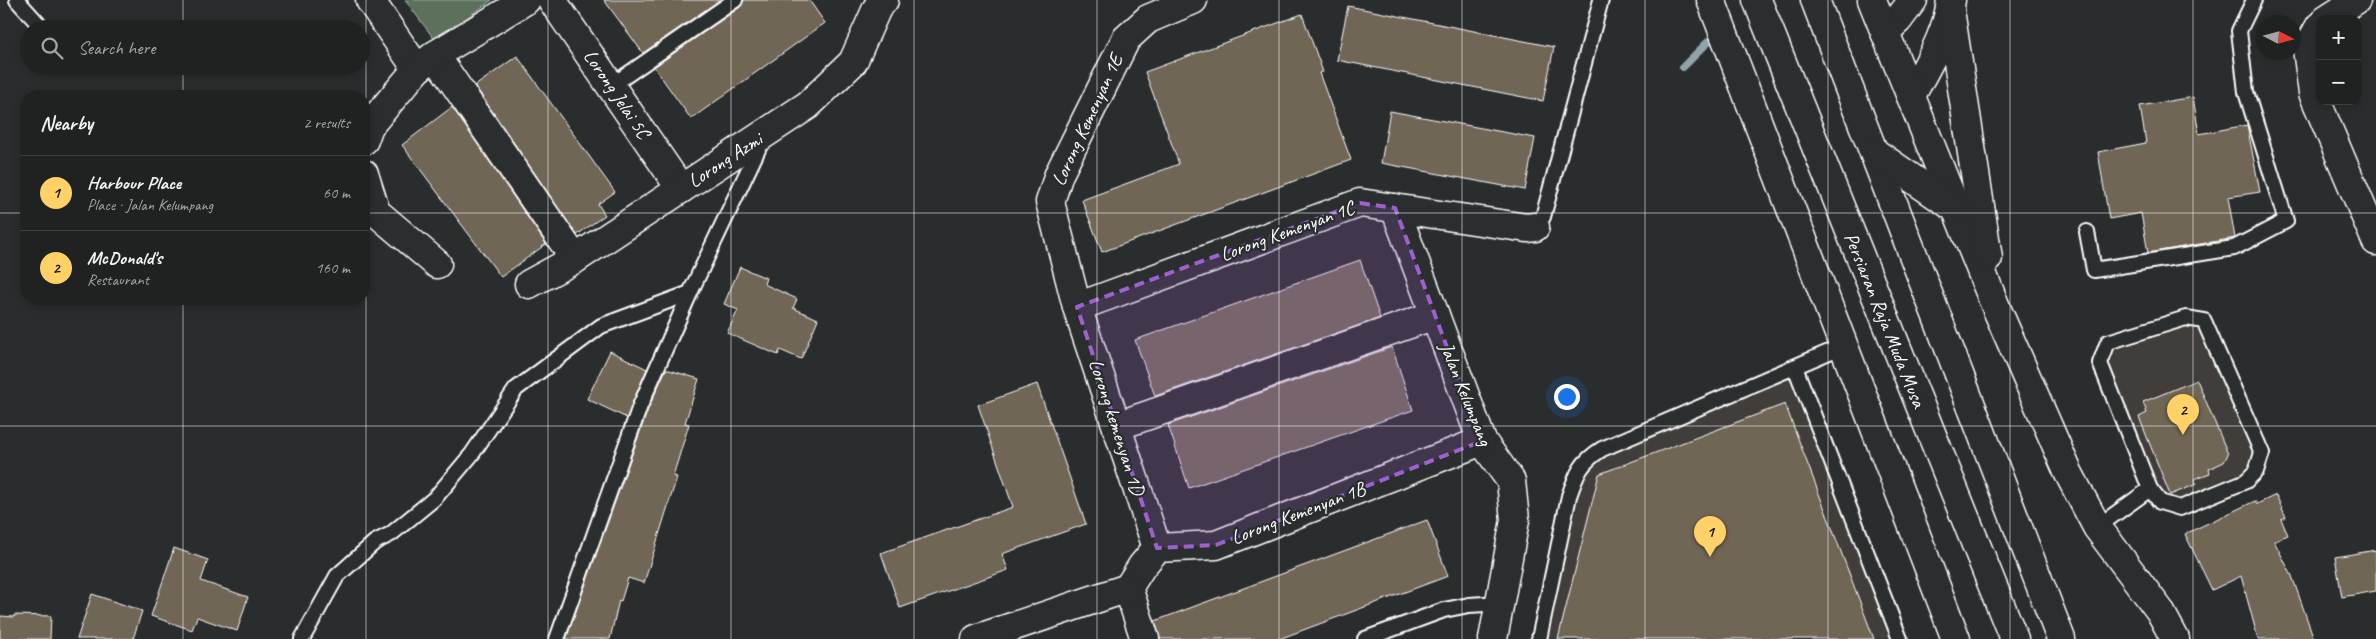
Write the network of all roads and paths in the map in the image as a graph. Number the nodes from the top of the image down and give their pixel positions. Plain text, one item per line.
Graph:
1 (17, 0) edge
2 (370, 0) edge
3 (526, 0) edge
4 (552, 0) edge
5 (734, 0) edge
6 (1193, 0) edge
7 (1601, 0) edge
8 (1711, 0) edge
9 (1757, 0) edge
10 (1815, 0) edge
11 (1872, 0) edge
12 (1913, 0) edge
13 (2254, 0) edge
14 (2356, 0) edge
15 (877, 3) edge
16 (1950, 5) edge
17 (2332, 15) edge
18 (34, 20) edge
19 (1885, 32) junction
20 (2316, 35) edge
21 (426, 62) junction
22 (1786, 75) junction
23 (611, 86) junction
24 (1746, 88) junction
25 (1911, 96) junction
26 (370, 128) edge
27 (766, 133) junction
28 (1874, 152) junction
29 (681, 189) junction
30 (370, 193) edge
31 (1394, 208) junction
32 (1955, 208) junction
33 (1535, 227) joint
34 (2088, 232) dead end
35 (2376, 241) edge
36 (575, 259) junction
37 (437, 264) dead end
38 (529, 284) dead end
39 (690, 293) junction
40 (1995, 305) junction
41 (1077, 307) junction
42 (1435, 315) junction
43 (1843, 346) junction
44 (1795, 367) junction
45 (1117, 426) junction
46 (1482, 441) junction
47 (2150, 489) junction
48 (2097, 527) junction
49 (1157, 548) junction
50 (1128, 588) junction
51 (1500, 603) junction
52 (302, 639) edge
53 (557, 639) edge
54 (976, 639) edge
55 (1144, 639) edge
56 (1365, 639) edge
57 (1493, 639) edge
58 (1539, 639) edge
59 (1900, 639) edge
60 (1956, 639) edge
61 (2014, 639) edge
62 (2061, 639) edge
63 (2175, 639) edge

1 - 18 lane
2 - 21 street
3 - 21 street
4 - 23 street, Lorong Jelai 5C
5 - 23 lane
6 - 41 street, Lorong Kemenyan 1E
7 - 33 lane
8 - 24 street
9 - 22 street, Persiaran Raja Muda Musa
10 - 28 street
11 - 19 street
12 - 19 street
13 - 34 lane
14 - 17 street
15 - 27 street, Lorong Azmi
16 - 25 street
16 - 40 street
19 - 25 street
20 - 35 street
21 - 26 street
21 - 36 street
22 - 24 street
22 - 61 street, Persiaran Raja Muda Musa
23 - 29 street, Lorong Jelai 5C
24 - 43 street
25 - 32 street
27 - 29 street, Lorong Azmi
27 - 39 lane
28 - 32 street
28 - 62 street
29 - 36 street, Lorong Azmi
30 - 37 street
31 - 33 street, Lorong Kemenyan 1C
31 - 41 street, Lorong Kemenyan 1C
31 - 42 street, Jalan Kelumpang
32 - 40 street
36 - 38 street, Lorong Azmi
39 - 52 lane
39 - 53 lane
40 - 48 street
41 - 45 street, Lorong kemenyan 1D
42 - 45 street
42 - 46 street, Jalan Kelumpang
43 - 44 lane
43 - 60 street
44 - 58 lane
44 - 59 lane
45 - 49 street, Lorong kemenyan 1D
46 - 49 street, Lorong Kemenyan 1B
46 - 51 street, Jalan Kelumpang
47 - 47 lane
47 - 48 lane
48 - 63 street
49 - 50 street
50 - 54 street
50 - 55 street
51 - 56 lane
51 - 57 street, Jalan Kelumpang

